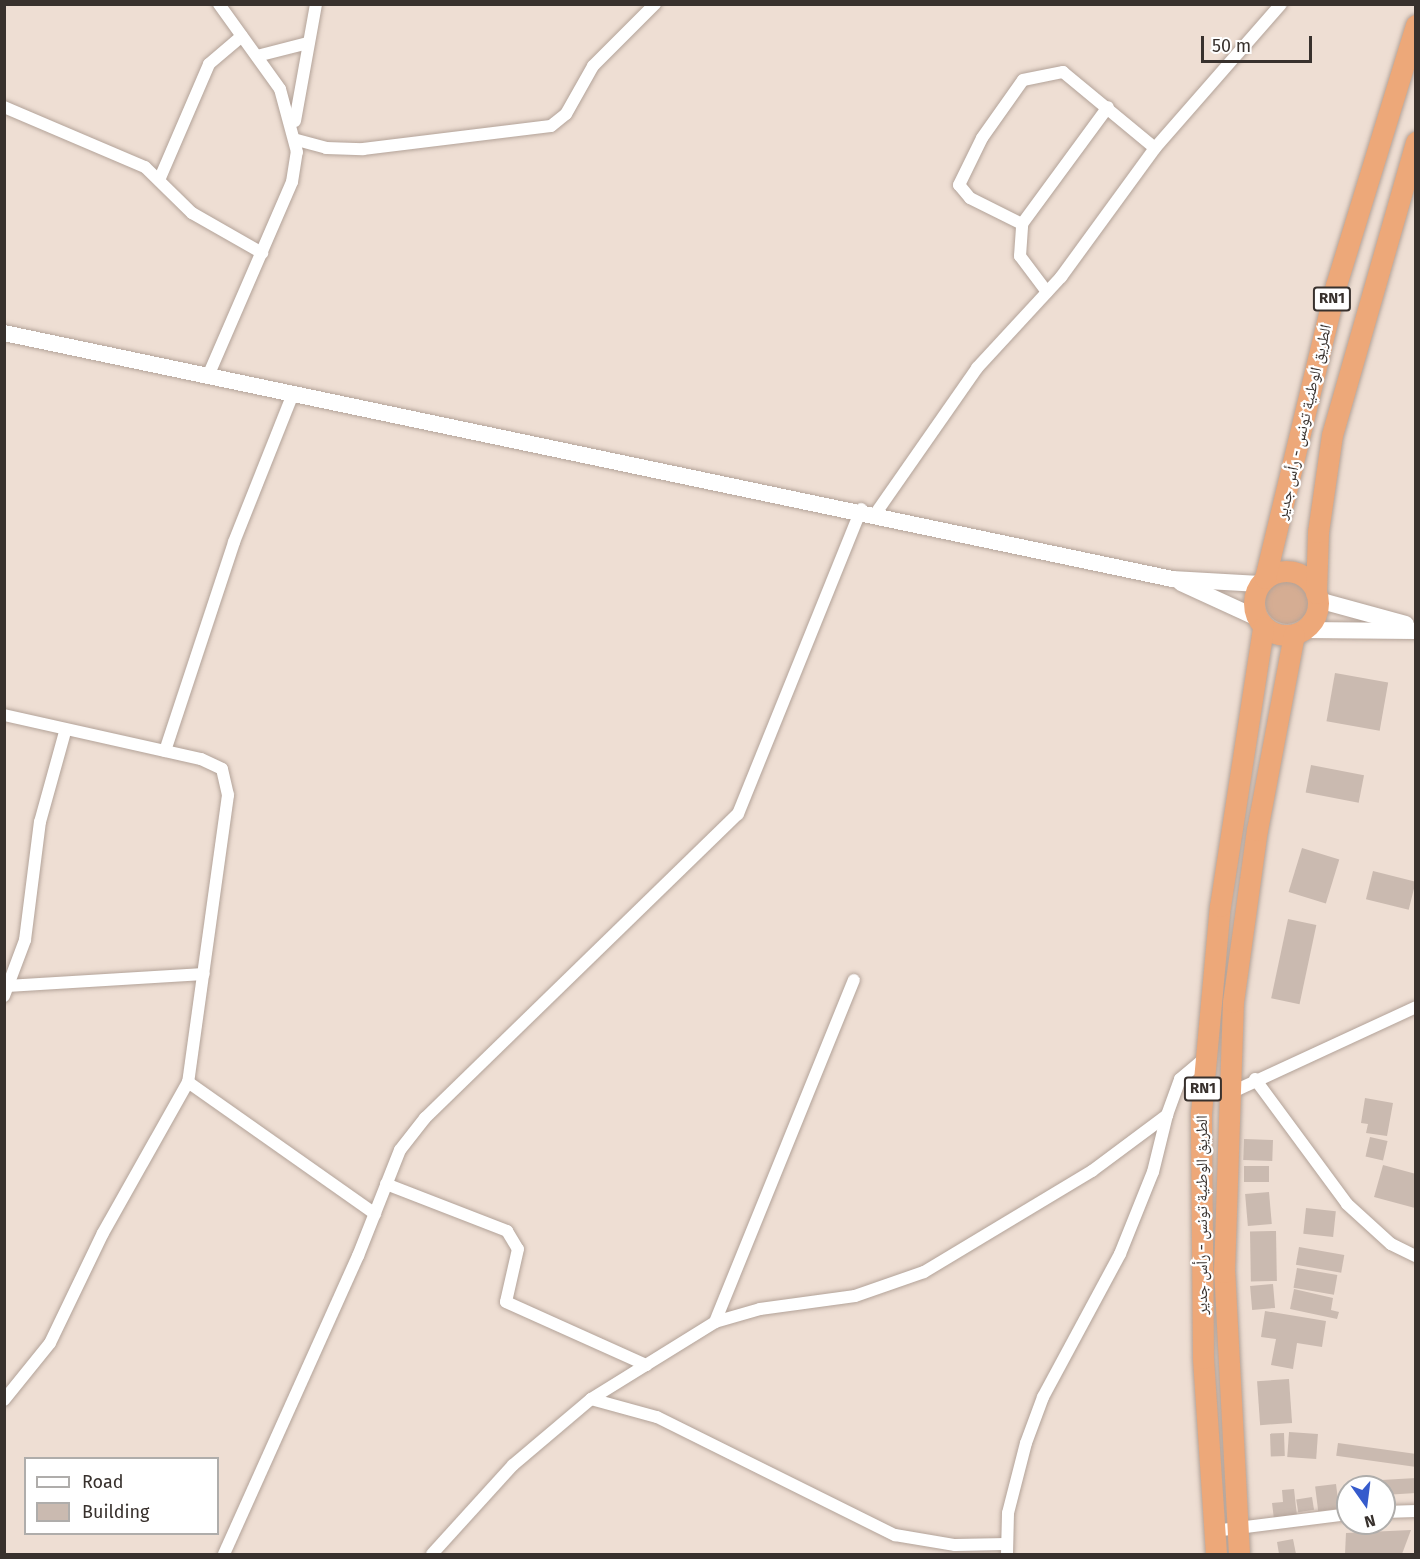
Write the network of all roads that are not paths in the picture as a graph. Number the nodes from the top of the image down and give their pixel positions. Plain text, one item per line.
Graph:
1 (219, 4) edge
2 (316, 4) edge
3 (655, 4) edge
4 (1281, 4) edge
5 (1416, 25) edge
6 (242, 36) junction
7 (308, 43) junction
8 (256, 56) junction
9 (4, 107) edge
10 (1108, 107) junction
11 (296, 133) junction
12 (1416, 142) edge
13 (1155, 148) junction
14 (160, 178) junction
15 (1022, 224) junction
16 (262, 253) junction
17 (1047, 292) junction
18 (4, 333) edge
19 (208, 376) junction
20 (292, 396) junction
21 (869, 511) junction
22 (1172, 579) junction
23 (1263, 581) junction
24 (1317, 596) junction
25 (1260, 622) junction
26 (1416, 629) edge
27 (1299, 632) junction
28 (4, 715) edge
29 (65, 732) junction
30 (165, 751) junction
31 (204, 974) junction
32 (855, 980) dead end
33 (6, 991) edge
34 (1416, 1006) edge
35 (1204, 1059) junction
36 (1255, 1079) junction
37 (188, 1082) junction
38 (1227, 1094) junction
39 (1167, 1115) junction
40 (386, 1184) junction
41 (375, 1214) junction
42 (1416, 1256) edge
43 (715, 1322) junction
44 (646, 1365) junction
45 (591, 1399) junction
46 (4, 1400) edge
47 (1416, 1511) edge
48 (1396, 1512) edge
49 (1336, 1516) edge
50 (1236, 1528) junction
51 (1214, 1532) junction
52 (1006, 1549) edge
53 (224, 1554) edge
54 (432, 1554) edge
55 (1216, 1554) edge
56 (1239, 1554) edge

1 - 6 street
2 - 7 street
3 - 11 street
4 - 13 street
5 - 23 highway, الطريق الوطنية تونس - رأس جدير / RN1
6 - 8 street
6 - 14 street
7 - 8 street
7 - 11 street
8 - 11 street
9 - 14 street
10 - 13 street
10 - 15 street
10 - 15 street
11 - 16 street
12 - 24 highway, الطريق الوطنية تونس - رأس جدير / RN1
13 - 17 street
14 - 16 street
15 - 17 street
16 - 19 street
17 - 21 street
18 - 19 street
19 - 20 street
20 - 21 street
20 - 30 street
21 - 22 street
21 - 40 street
22 - 23 street
22 - 25 street
23 - 24 highway
23 - 25 highway, RN1
24 - 26 street
24 - 27 highway, RN1
25 - 27 highway
25 - 35 highway, الطريق الوطنية تونس - رأس جدير / RN1
26 - 27 street
27 - 38 highway, الطريق الوطنية تونس - رأس جدير / RN1
28 - 29 street
29 - 30 street
29 - 33 street
30 - 31 street
31 - 33 street
31 - 37 street
32 - 43 street
34 - 36 street
35 - 39 street
35 - 51 highway, الطريق الوطنية تونس - رأس جدير / RN1
36 - 38 street
36 - 42 street
37 - 41 street
37 - 46 street
38 - 50 highway, الطريق الوطنية تونس - رأس جدير / RN1
39 - 43 street
39 - 52 street
40 - 41 street
40 - 44 street
41 - 53 street
43 - 44 street
44 - 45 street
45 - 52 street
45 - 54 street
47 - 48 street
49 - 50 street
50 - 51 street
50 - 56 highway, الطريق الوطنية تونس - رأس جدير / RN1
51 - 55 highway, الطريق الوطنية تونس - رأس جدير / RN1

